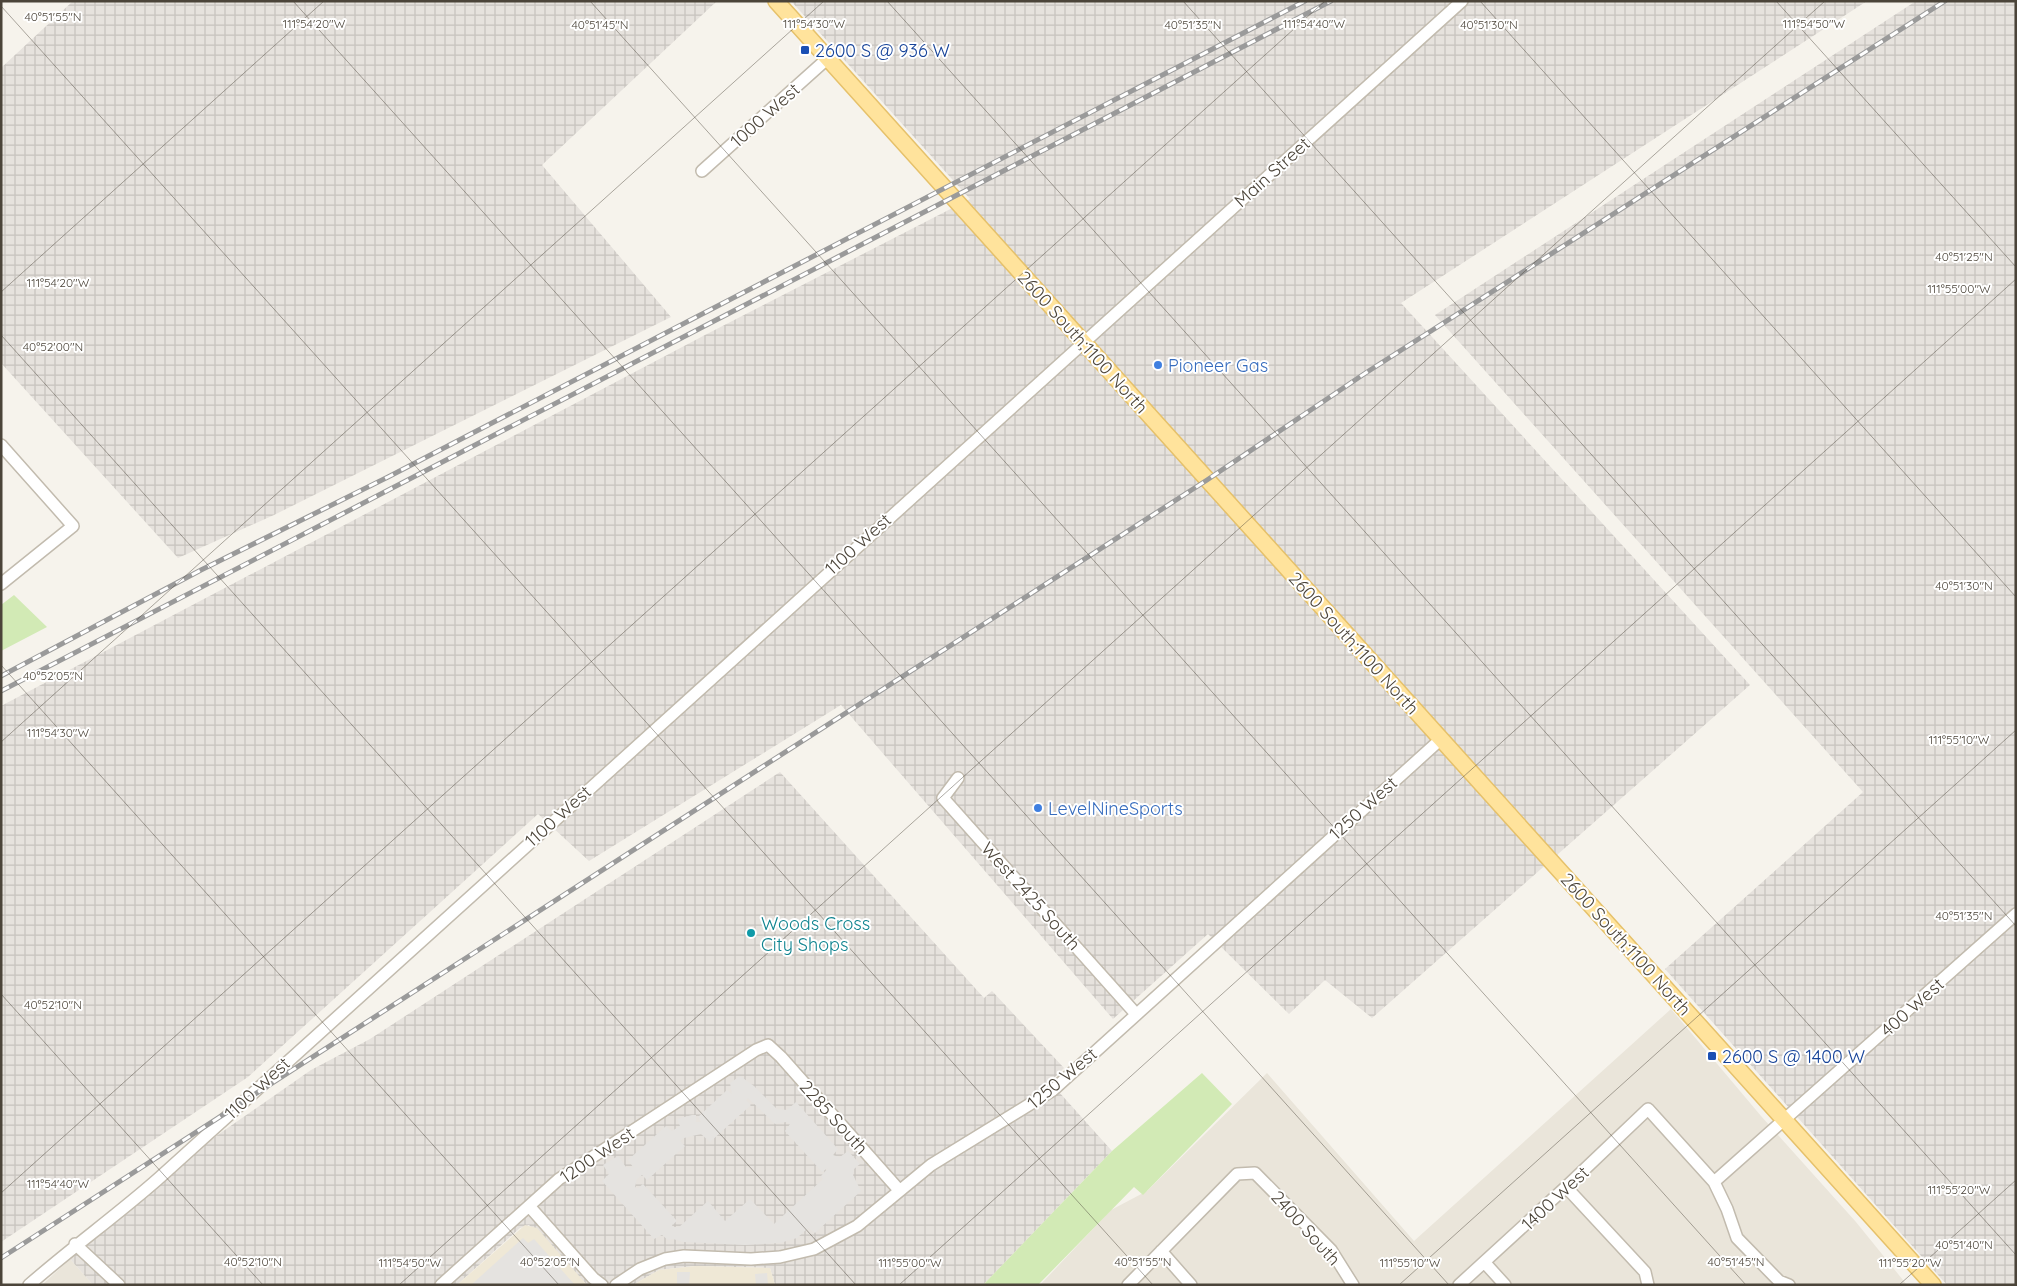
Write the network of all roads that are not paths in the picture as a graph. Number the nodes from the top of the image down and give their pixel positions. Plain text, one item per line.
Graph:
1 (776, 1) edge
2 (1462, 1) edge
3 (828, 58) junction
4 (702, 171) dead end
5 (1083, 342) junction
6 (1, 445) edge
7 (1, 584) edge
8 (1441, 739) junction
9 (958, 778) dead end
10 (2016, 914) edge
11 (1136, 1014) junction
12 (768, 1046) joint
13 (1785, 1121) junction
14 (1714, 1182) junction
15 (1566, 1187) junction
16 (899, 1190) junction
17 (529, 1206) junction
18 (75, 1244) junction
19 (1161, 1251) junction
20 (1485, 1263) junction
21 (29, 1285) edge
22 (119, 1285) edge
23 (442, 1285) edge
24 (602, 1285) edge
25 (616, 1285) edge
26 (1128, 1285) edge
27 (1191, 1285) edge
28 (1353, 1285) edge
29 (1459, 1285) edge
30 (1505, 1285) edge
31 (1648, 1285) edge
32 (1789, 1285) edge
33 (1933, 1285) edge

1 - 3 main road, 2600 South;1100 North
2 - 5 street, Main Street
3 - 4 street, 1000 West
3 - 5 main road, 2600 South;1100 North
5 - 8 main road, 2600 South;1100 North
5 - 18 street, 1100 West
6 - 7 street
8 - 11 street, 1250 West
8 - 13 main road, 2600 South;1100 North
9 - 11 street, West 2425 South
10 - 13 street, 400 West
11 - 16 street, 1250 West
12 - 16 street, 2285 South
12 - 17 street, 1200 West
13 - 14 street, 400 West
13 - 33 main road, 2600 South;1100 North
14 - 15 street, 1400 West
14 - 32 street
15 - 20 street, 1400 West
15 - 31 street
16 - 25 street, 1250 West
17 - 23 street, 1200 West
17 - 24 street
18 - 21 street, 1100 West
18 - 22 street
19 - 26 street
19 - 27 street
19 - 28 street, 2400 South
20 - 29 street, 1400 West
20 - 30 street

